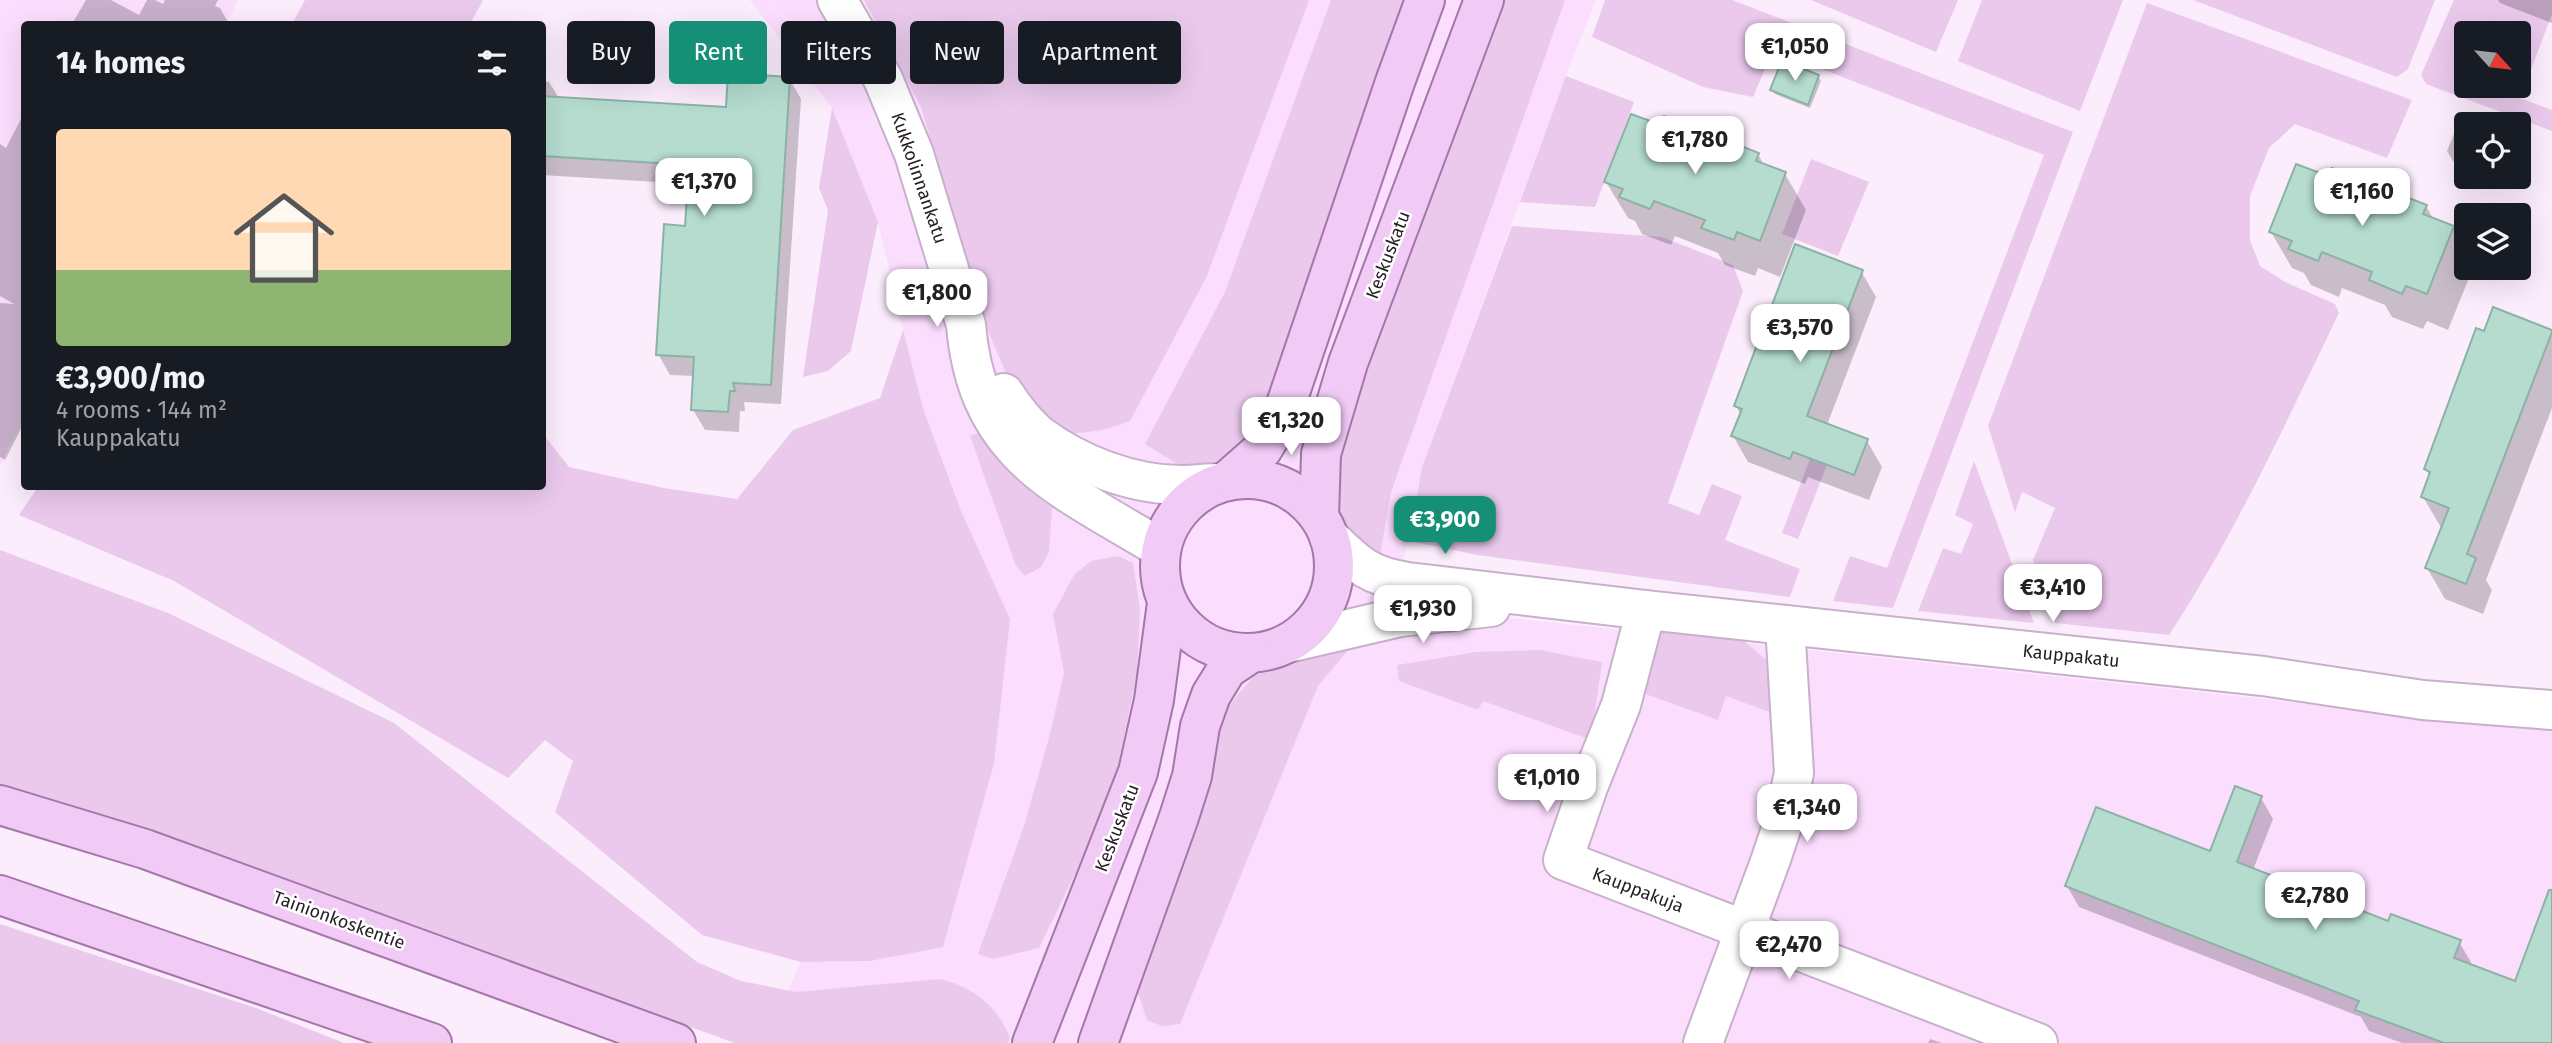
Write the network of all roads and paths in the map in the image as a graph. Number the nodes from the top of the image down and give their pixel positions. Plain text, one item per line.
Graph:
1 (838, 0) edge
2 (1425, 0) edge
3 (1484, 0) edge
4 (966, 325) junction
5 (1224, 481) junction
6 (1324, 526) junction
7 (1160, 548) junction
8 (1549, 600) junction
9 (1167, 603) junction
10 (1646, 610) junction
11 (1785, 625) junction
12 (1288, 643) junction
13 (1251, 653) junction
14 (2552, 710) edge
15 (0, 805) edge
16 (0, 895) edge
17 (1745, 932) junction
18 (432, 1043) edge
19 (676, 1043) edge
20 (1032, 1043) edge
21 (1098, 1043) edge
22 (1703, 1043) edge
23 (2038, 1043) edge

1 - 4 street, Kukkolinnankatu
2 - 5 main road
3 - 6 main road, Keskuskatu
4 - 5 street, Kukkolinnankatu
4 - 7 street, Kukkolinnankatu
5 - 6 main road
5 - 7 main road
6 - 8 street, Kauppakatu
6 - 12 main road
7 - 9 main road
8 - 10 street, Kauppakatu
8 - 12 street, Kauppakatu
9 - 13 main road
9 - 20 main road, Keskuskatu
10 - 11 street, Kauppakatu
10 - 17 street, Kauppakuja
11 - 14 street, Kauppakatu
11 - 17 street
12 - 13 main road
13 - 21 main road
15 - 19 main road, Tainionkoskentie
16 - 18 main road
17 - 22 street
17 - 23 street, Kauppakuja

